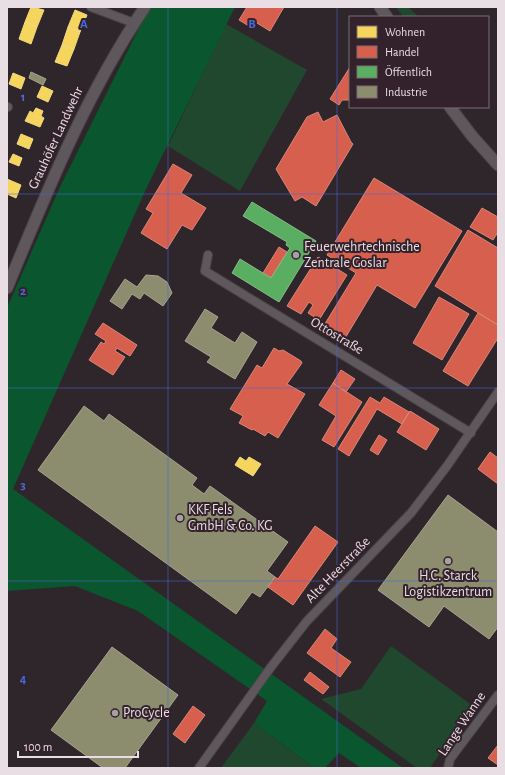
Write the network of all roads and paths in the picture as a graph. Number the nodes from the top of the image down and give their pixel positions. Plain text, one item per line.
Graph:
1 (91, 7) edge
2 (145, 7) edge
3 (380, 7) edge
4 (386, 16) edge
5 (134, 23) junction
6 (451, 108) edge
7 (498, 166) edge
8 (208, 255) dead end
9 (7, 288) edge
10 (498, 392) edge
11 (471, 433) junction
12 (498, 695) edge
13 (199, 768) edge
14 (448, 768) edge

1 - 5 street
2 - 5 street, Grauhöfer Landwehr
3 - 4 street
5 - 9 street, Grauhöfer Landwehr
6 - 7 street
8 - 11 street, Ottostraße
10 - 11 street, Alte Heerstraße
11 - 13 street, Alte Heerstraße
12 - 14 street, Lange Wanne

